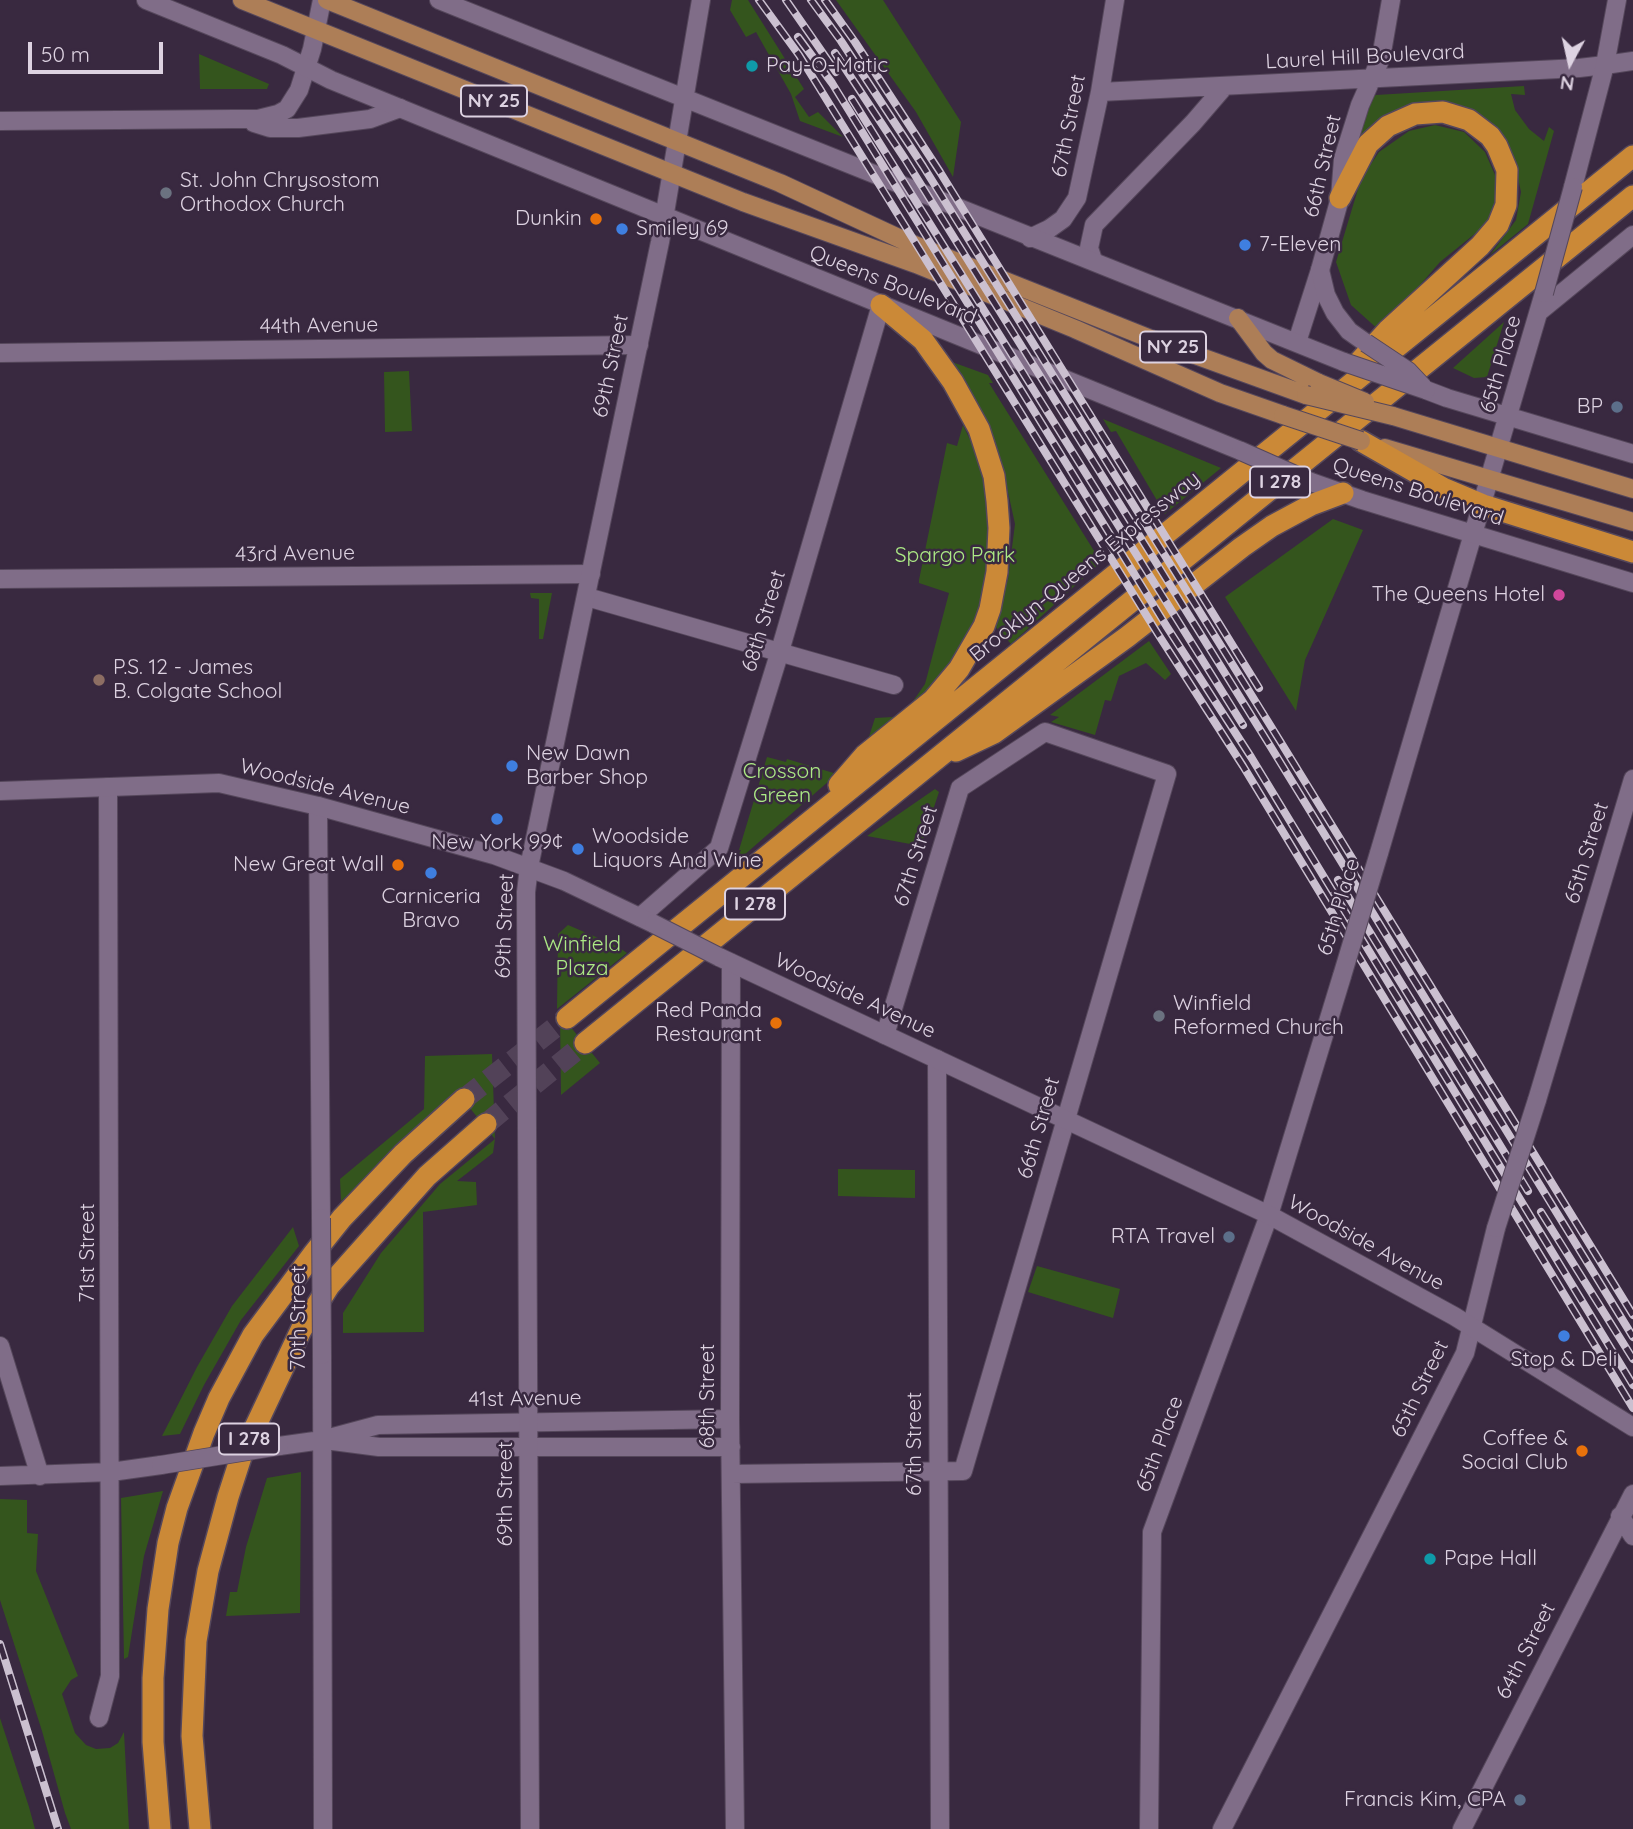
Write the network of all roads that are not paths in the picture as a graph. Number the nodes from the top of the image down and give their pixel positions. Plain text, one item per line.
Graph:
1 (146, 0) edge
2 (242, 0) edge
3 (324, 0) edge
4 (439, 0) edge
5 (701, 0) edge
6 (1115, 0) edge
7 (1391, 0) edge
8 (1617, 0) edge
9 (316, 30) junction
10 (1633, 61) edge
11 (1605, 65) junction
12 (306, 67) junction
13 (1372, 79) junction
14 (1224, 87) junction
15 (1100, 92) junction
16 (684, 99) junction
17 (400, 108) junction
18 (240, 119) junction
19 (0, 121) edge
20 (677, 142) junction
21 (1633, 156) edge
22 (672, 173) junction
23 (1633, 196) edge
24 (1340, 198) junction
25 (665, 216) junction
26 (1633, 235) edge
27 (1030, 238) junction
28 (1093, 260) junction
29 (1321, 270) junction
30 (881, 305) junction
31 (1540, 311) junction
32 (1238, 318) junction
33 (1297, 342) junction
34 (639, 345) junction
35 (0, 353) edge
36 (1426, 390) junction
37 (1310, 404) junction
38 (1393, 416) junction
39 (1509, 416) junction
40 (1361, 441) junction
41 (1500, 449) junction
42 (1633, 454) edge
43 (1490, 479) junction
44 (1633, 489) edge
45 (1343, 492) junction
46 (1483, 505) junction
47 (1633, 522) edge
48 (1473, 534) junction
49 (1633, 552) edge
50 (591, 574) junction
51 (0, 579) edge
52 (1633, 583) edge
53 (587, 597) junction
54 (780, 651) junction
55 (894, 685) dead end
56 (1045, 732) joint
57 (926, 766) junction
58 (1633, 779) edge
59 (108, 787) junction
60 (0, 791) edge
61 (318, 806) junction
62 (804, 826) junction
63 (1625, 837) edge
64 (530, 867) junction
65 (647, 920) junction
66 (725, 960) junction
67 (568, 1018) tunnel mouth
68 (885, 1035) junction
69 (585, 1043) tunnel mouth
70 (937, 1059) junction
71 (464, 1100) tunnel mouth
72 (1065, 1119) junction
73 (486, 1124) tunnel mouth
74 (1269, 1215) junction
75 (1472, 1327) junction
76 (0, 1346) edge
77 (730, 1419) junction
78 (528, 1421) junction
79 (1633, 1427) edge
80 (322, 1440) junction
81 (528, 1447) junction
82 (731, 1447) junction
83 (111, 1472) junction
84 (937, 1472) junction
85 (731, 1474) junction
86 (0, 1476) edge
87 (40, 1476) junction
88 (1633, 1494) edge
89 (1620, 1516) junction
90 (1633, 1536) edge
91 (99, 1718) dead end
92 (160, 1829) edge
93 (200, 1829) edge
94 (323, 1829) edge
95 (530, 1829) edge
96 (735, 1829) edge
97 (940, 1829) edge
98 (1149, 1829) edge
99 (1222, 1829) edge
100 (1462, 1829) edge

1 - 12 street, Queens Boulevard
2 - 9 main road, Queens Boulevard / NY 25
3 - 9 street
3 - 20 main road, NY 25
4 - 16 street
5 - 16 street, 69th Street
6 - 15 street, 67th Street
7 - 13 street, 66th Street
8 - 11 street, 65th Place
9 - 12 street
9 - 22 main road, Queens Boulevard / NY 25
10 - 11 street, Laurel Hill Boulevard
11 - 13 street, Laurel Hill Boulevard
11 - 31 street, 65th Place, bridge
12 - 17 street, Queens Boulevard
12 - 18 street
13 - 14 street, Laurel Hill Boulevard
13 - 24 street, 66th Street
14 - 15 street, Laurel Hill Boulevard
14 - 28 street
15 - 27 street, 67th Street
16 - 20 street, 69th Street
16 - 27 street
17 - 18 street
17 - 25 street, Queens Boulevard
18 - 19 street
20 - 22 street, 69th Street
20 - 37 main road, NY 25
21 - 37 highway, Brooklyn-Queens Expressway / I 278
22 - 25 street, 69th Street
22 - 40 main road, Queens Boulevard / NY 25, bridge
23 - 57 highway, I 278
24 - 29 street, 66th Street
24 - 37 highway
25 - 30 street, Queens Boulevard
25 - 34 street, 69th Street
26 - 31 street
27 - 28 street
28 - 32 street
29 - 33 street, 66th Street
29 - 36 street, bridge
30 - 45 street, Queens Boulevard, bridge
30 - 54 street, 68th Street
30 - 62 highway
31 - 39 street, 65th Place
32 - 33 street
32 - 38 main road, bridge
33 - 36 street, bridge
34 - 35 street, 44th Avenue
34 - 50 street, 69th Street
36 - 39 street
37 - 38 main road, NY 25, bridge
37 - 62 highway, Brooklyn-Queens Expressway / I 278
38 - 41 main road, NY 25
39 - 41 street, 65th Place
39 - 42 street
40 - 43 main road, Queens Boulevard / NY 25
40 - 46 highway
41 - 43 street, 65th Place
41 - 44 main road, NY 25
43 - 46 street, 65th Place
43 - 47 main road, Queens Boulevard / NY 25
45 - 48 street, Queens Boulevard
45 - 57 highway
46 - 48 street, 65th Place
46 - 49 highway
48 - 52 street, Queens Boulevard
48 - 74 street, 65th Place, bridge
50 - 51 street, 43rd Avenue
50 - 53 street, 69th Street
53 - 54 street
53 - 64 street, 69th Street
54 - 55 street
54 - 65 street, 68th Street
56 - 68 street, 67th Street
56 - 72 street, 66th Street
57 - 69 highway, I 278
58 - 63 street, 65th Street
59 - 60 street, Woodside Avenue
59 - 61 street, Woodside Avenue
59 - 83 street, 71st Street
61 - 64 street, Woodside Avenue
61 - 80 street, 70th Street, bridge
62 - 67 highway, Brooklyn-Queens Expressway / I 278
63 - 75 street, 65th Street, bridge
64 - 65 street, Woodside Avenue
64 - 78 street, 69th Street
65 - 66 street, Woodside Avenue, bridge
66 - 68 street, Woodside Avenue
66 - 77 street, 68th Street
68 - 70 street, Woodside Avenue
70 - 72 street, Woodside Avenue
70 - 84 street, 67th Street
71 - 92 highway, I 278
72 - 74 street, Woodside Avenue
72 - 84 street, 66th Street
73 - 93 highway, I 278
74 - 75 street, Woodside Avenue
74 - 98 street, 65th Place
75 - 79 street, Woodside Avenue
75 - 99 street, 65th Street
76 - 87 street
77 - 78 street, 41st Avenue
77 - 82 street, 68th Street
78 - 80 street, 41st Avenue
78 - 81 street, 69th Street
80 - 81 street, 41st Avenue
80 - 83 street, 41st Avenue, bridge
80 - 94 street, 70th Street
81 - 82 street, 41st Avenue
81 - 95 street, 69th Street
82 - 85 street, 68th Street
83 - 87 street, 41st Avenue
83 - 91 street, 71st Street
84 - 85 street
84 - 97 street, 67th Street
85 - 96 street, 68th Street
86 - 87 street, 41st Avenue
88 - 89 street, 64th Street
89 - 90 street
89 - 100 street, 64th Street

